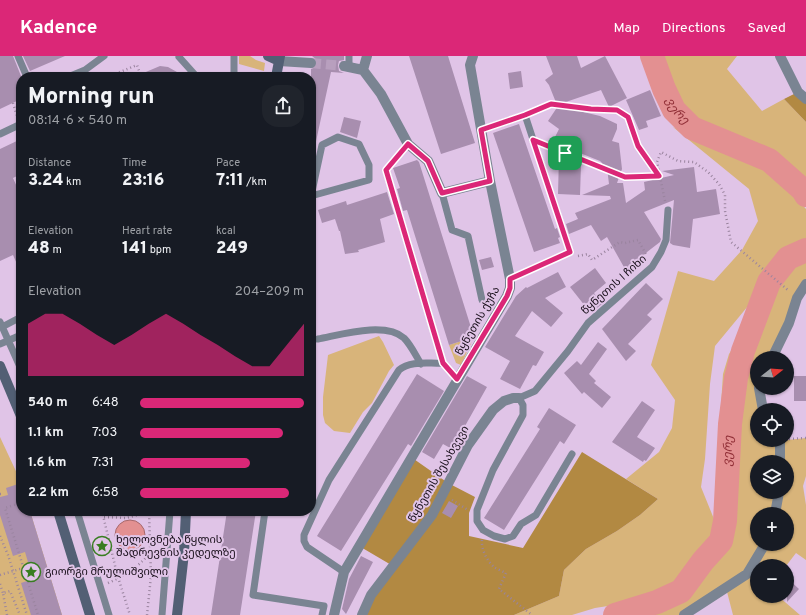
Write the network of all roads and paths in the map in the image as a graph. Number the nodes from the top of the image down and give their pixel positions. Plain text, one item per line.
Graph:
1 (18, 56) edge
2 (104, 56) edge
3 (234, 56) edge
4 (268, 56) edge
5 (349, 56) edge
6 (367, 56) edge
7 (473, 56) edge
8 (780, 56) edge
9 (179, 57) dead end
10 (280, 58) edge
11 (311, 63) tunnel mouth
12 (347, 66) joint
13 (363, 70) junction
14 (25, 72) edge
15 (86, 72) edge
16 (120, 72) edge
17 (140, 72) edge
18 (192, 72) edge
19 (234, 72) edge
20 (277, 72) edge
21 (806, 99) edge
22 (525, 115) junction
23 (16, 126) edge
24 (481, 130) junction
25 (0, 134) edge
26 (533, 140) junction
27 (408, 144) junction
28 (598, 166) joint
29 (386, 170) joint
30 (316, 173) edge
31 (659, 176) junction
32 (490, 181) junction
33 (442, 193) junction
34 (316, 195) edge
35 (668, 210) joint
36 (578, 256) dead end
37 (650, 261) dead end
38 (510, 279) junction
39 (806, 284) edge
40 (797, 298) junction
41 (482, 300) dead end
42 (16, 319) edge
43 (1, 324) edge
44 (16, 337) edge
45 (318, 339) dead end
46 (8, 340) junction
47 (0, 344) edge
48 (776, 351) edge
49 (16, 358) edge
50 (443, 363) junction
51 (421, 364) junction
52 (0, 366) edge
53 (457, 379) junction
54 (519, 398) junction
55 (16, 404) edge
56 (806, 438) edge
57 (794, 439) edge
58 (572, 454) dead end
59 (447, 498) dead end
60 (16, 505) edge
61 (470, 507) dead end
62 (316, 508) edge
63 (60, 516) edge
64 (78, 516) edge
65 (134, 516) edge
66 (149, 516) edge
67 (170, 516) edge
68 (186, 516) edge
69 (264, 516) edge
70 (312, 516) edge
71 (104, 517) joint
72 (484, 530) junction
73 (0, 536) edge
74 (158, 551) dead end
75 (761, 551) edge
76 (151, 552) junction
77 (30, 566) dead end
78 (23, 567) junction
79 (57, 570) dead end
80 (13, 571) junction
81 (344, 572) junction
82 (0, 575) edge
83 (119, 578) junction
84 (27, 579) junction
85 (107, 583) dead end
86 (0, 584) edge
87 (2, 593) junction
88 (7, 615) edge
89 (20, 615) edge
90 (27, 615) edge
91 (38, 615) edge
92 (90, 615) edge
93 (108, 615) edge
94 (130, 615) edge
95 (147, 615) edge
96 (162, 615) edge
97 (177, 615) edge
98 (322, 615) edge
99 (334, 615) edge
100 (362, 615) edge
101 (532, 615) edge
102 (684, 615) edge

1 - 14 lane
2 - 15 lane
3 - 19 lane
4 - 10 main road
5 - 12 lane
6 - 13 street
7 - 24 street, წყნეთის ქუჩა
8 - 21 street
9 - 18 lane
10 - 11 street
10 - 20 main road
12 - 13 street
13 - 27 street
16 - 17 path
22 - 24 lane
22 - 26 lane
22 - 31 path
23 - 25 lane
24 - 32 street, წყნეთის ქუჩა
26 - 28 lane
26 - 38 lane
27 - 29 path
27 - 33 street
28 - 31 path
29 - 50 lane
30 - 34 lane
31 - 35 path
31 - 40 path
32 - 33 street
32 - 38 street, წყნეთის ქუჩა
33 - 41 lane
35 - 54 lane, წყნეთის I ჩიხი
36 - 37 path
38 - 53 street, წყნეთის ქუჩა
39 - 40 street
40 - 48 street
42 - 43 lane
43 - 46 lane
44 - 46 lane
45 - 51 lane
46 - 47 lane
46 - 49 lane
50 - 51 lane
50 - 53 lane
51 - 62 lane
52 - 55 main road
53 - 81 street, წყნეთის ქუჩა
54 - 72 lane
54 - 100 street, წყნეთის შესახვევი
56 - 57 path
58 - 72 lane
59 - 61 path
60 - 78 path
63 - 92 main road
64 - 93 lane
65 - 71 path
66 - 76 path
67 - 96 lane
68 - 97 main road
69 - 98 lane
70 - 81 lane
71 - 83 path
72 - 101 path
73 - 80 path
74 - 76 path
75 - 102 street
76 - 83 path
76 - 95 path
77 - 78 path
78 - 80 path
78 - 84 path
79 - 84 path
80 - 82 path
80 - 90 path
81 - 99 street, წყნეთის ქუჩა
83 - 85 path
83 - 94 path
84 - 91 path
86 - 87 path
87 - 88 path
87 - 89 path

